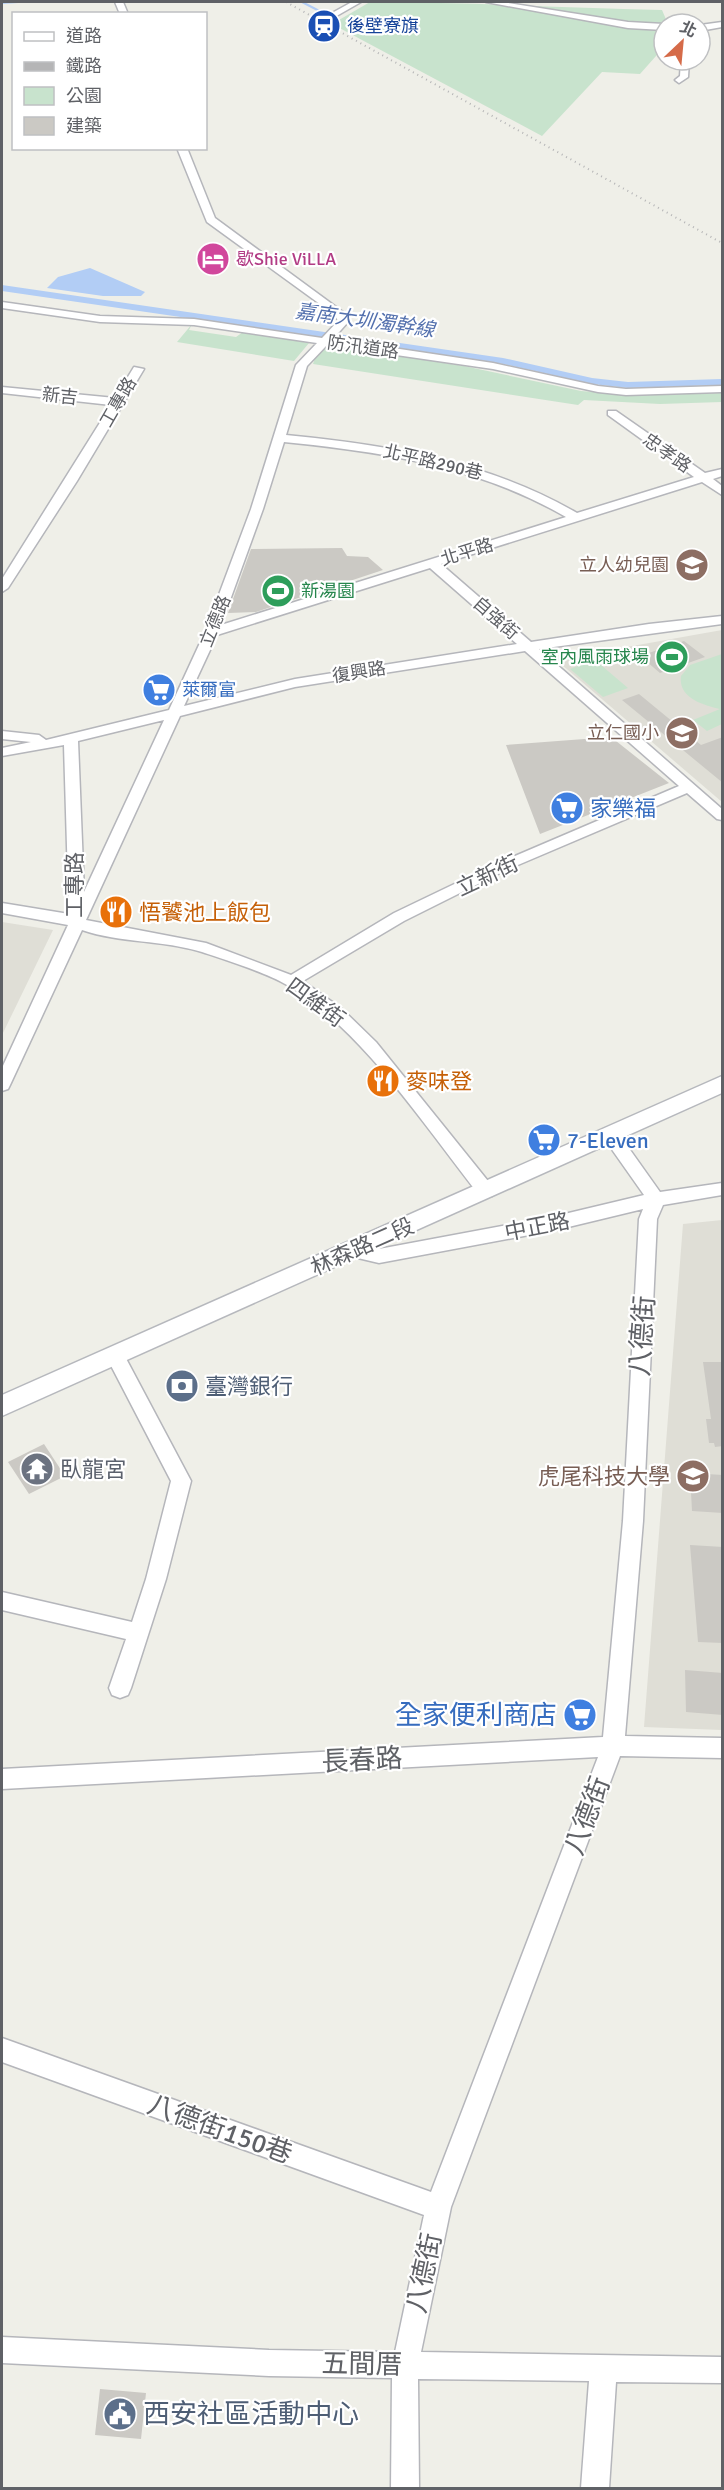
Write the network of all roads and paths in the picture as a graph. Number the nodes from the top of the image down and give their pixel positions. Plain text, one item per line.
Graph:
1 (357, 2) edge
2 (490, 2) edge
3 (316, 24) dead end
4 (652, 26) edge
5 (684, 72) edge
6 (679, 80) dead end
7 (183, 150) edge
8 (2, 305) edge
9 (327, 337) junction
10 (138, 369) dead end
11 (723, 389) edge
12 (2, 390) edge
13 (118, 402) junction
14 (612, 413) dead end
15 (279, 438) junction
16 (723, 472) edge
17 (704, 478) junction
18 (723, 491) edge
19 (576, 518) junction
20 (432, 563) junction
21 (2, 588) edge
22 (723, 620) edge
23 (212, 632) junction
24 (528, 646) junction
25 (176, 712) junction
26 (2, 735) edge
27 (70, 739) junction
28 (2, 752) edge
29 (690, 787) junction
30 (723, 816) edge
31 (2, 908) edge
32 (77, 922) junction
33 (292, 981) junction
34 (723, 1084) edge
35 (2, 1085) edge
36 (610, 1134) junction
37 (723, 1189) edge
38 (486, 1191) junction
39 (656, 1199) junction
40 (351, 1250) junction
41 (115, 1356) junction
42 (2, 1406) edge
43 (2, 1601) edge
44 (137, 1632) junction
45 (120, 1688) dead end
46 (613, 1746) junction
47 (723, 1748) edge
48 (2, 1779) edge
49 (2, 2050) edge
50 (438, 2207) junction
51 (2, 2350) edge
52 (405, 2365) junction
53 (603, 2370) junction
54 (723, 2370) edge
55 (405, 2488) edge
56 (595, 2488) edge

1 - 3 street
2 - 4 street
5 - 6 street
7 - 9 street, 立德路
8 - 9 street, 防汛道路
9 - 11 street, 防汛道路
9 - 15 street, 立德路
10 - 13 street, 工專路
12 - 13 street, 新吉
13 - 21 street, 工專路
14 - 17 street, 忠孝路
15 - 19 street, 北平路290巷
15 - 23 street, 立德路
16 - 17 street, 北平路
17 - 18 street, 忠孝路
17 - 19 street, 北平路
19 - 20 street, 北平路
20 - 23 street, 北平路
20 - 24 street, 自強街
22 - 24 street, 復興路
23 - 25 street, 立德路
24 - 25 street, 復興路
24 - 29 street, 自強街
25 - 27 street, 復興路
25 - 32 street, 立德路
26 - 27 street
27 - 28 street, 復興路
27 - 32 street, 工專路
29 - 30 street, 自強街
29 - 33 street, 立新街
31 - 32 street, 四維街
32 - 33 street, 四維街
32 - 35 street, 工專路
33 - 38 street, 四維街
34 - 36 main road, 林森路二段
36 - 38 main road, 林森路二段
36 - 39 street
37 - 39 street, 中正路
38 - 40 main road, 林森路二段
39 - 40 street, 中正路
39 - 46 street, 八德街
40 - 41 main road, 林森路二段
41 - 42 main road, 林森路二段
41 - 44 street
43 - 44 street
44 - 45 street
46 - 47 street, 長春路
46 - 48 street, 長春路
46 - 50 street, 八德街
49 - 50 street, 八德街150巷
50 - 52 street, 八德街
51 - 52 street, 五間厝
52 - 53 street, 五間厝
52 - 55 street, 八德街
53 - 54 street, 五間厝
53 - 56 street

